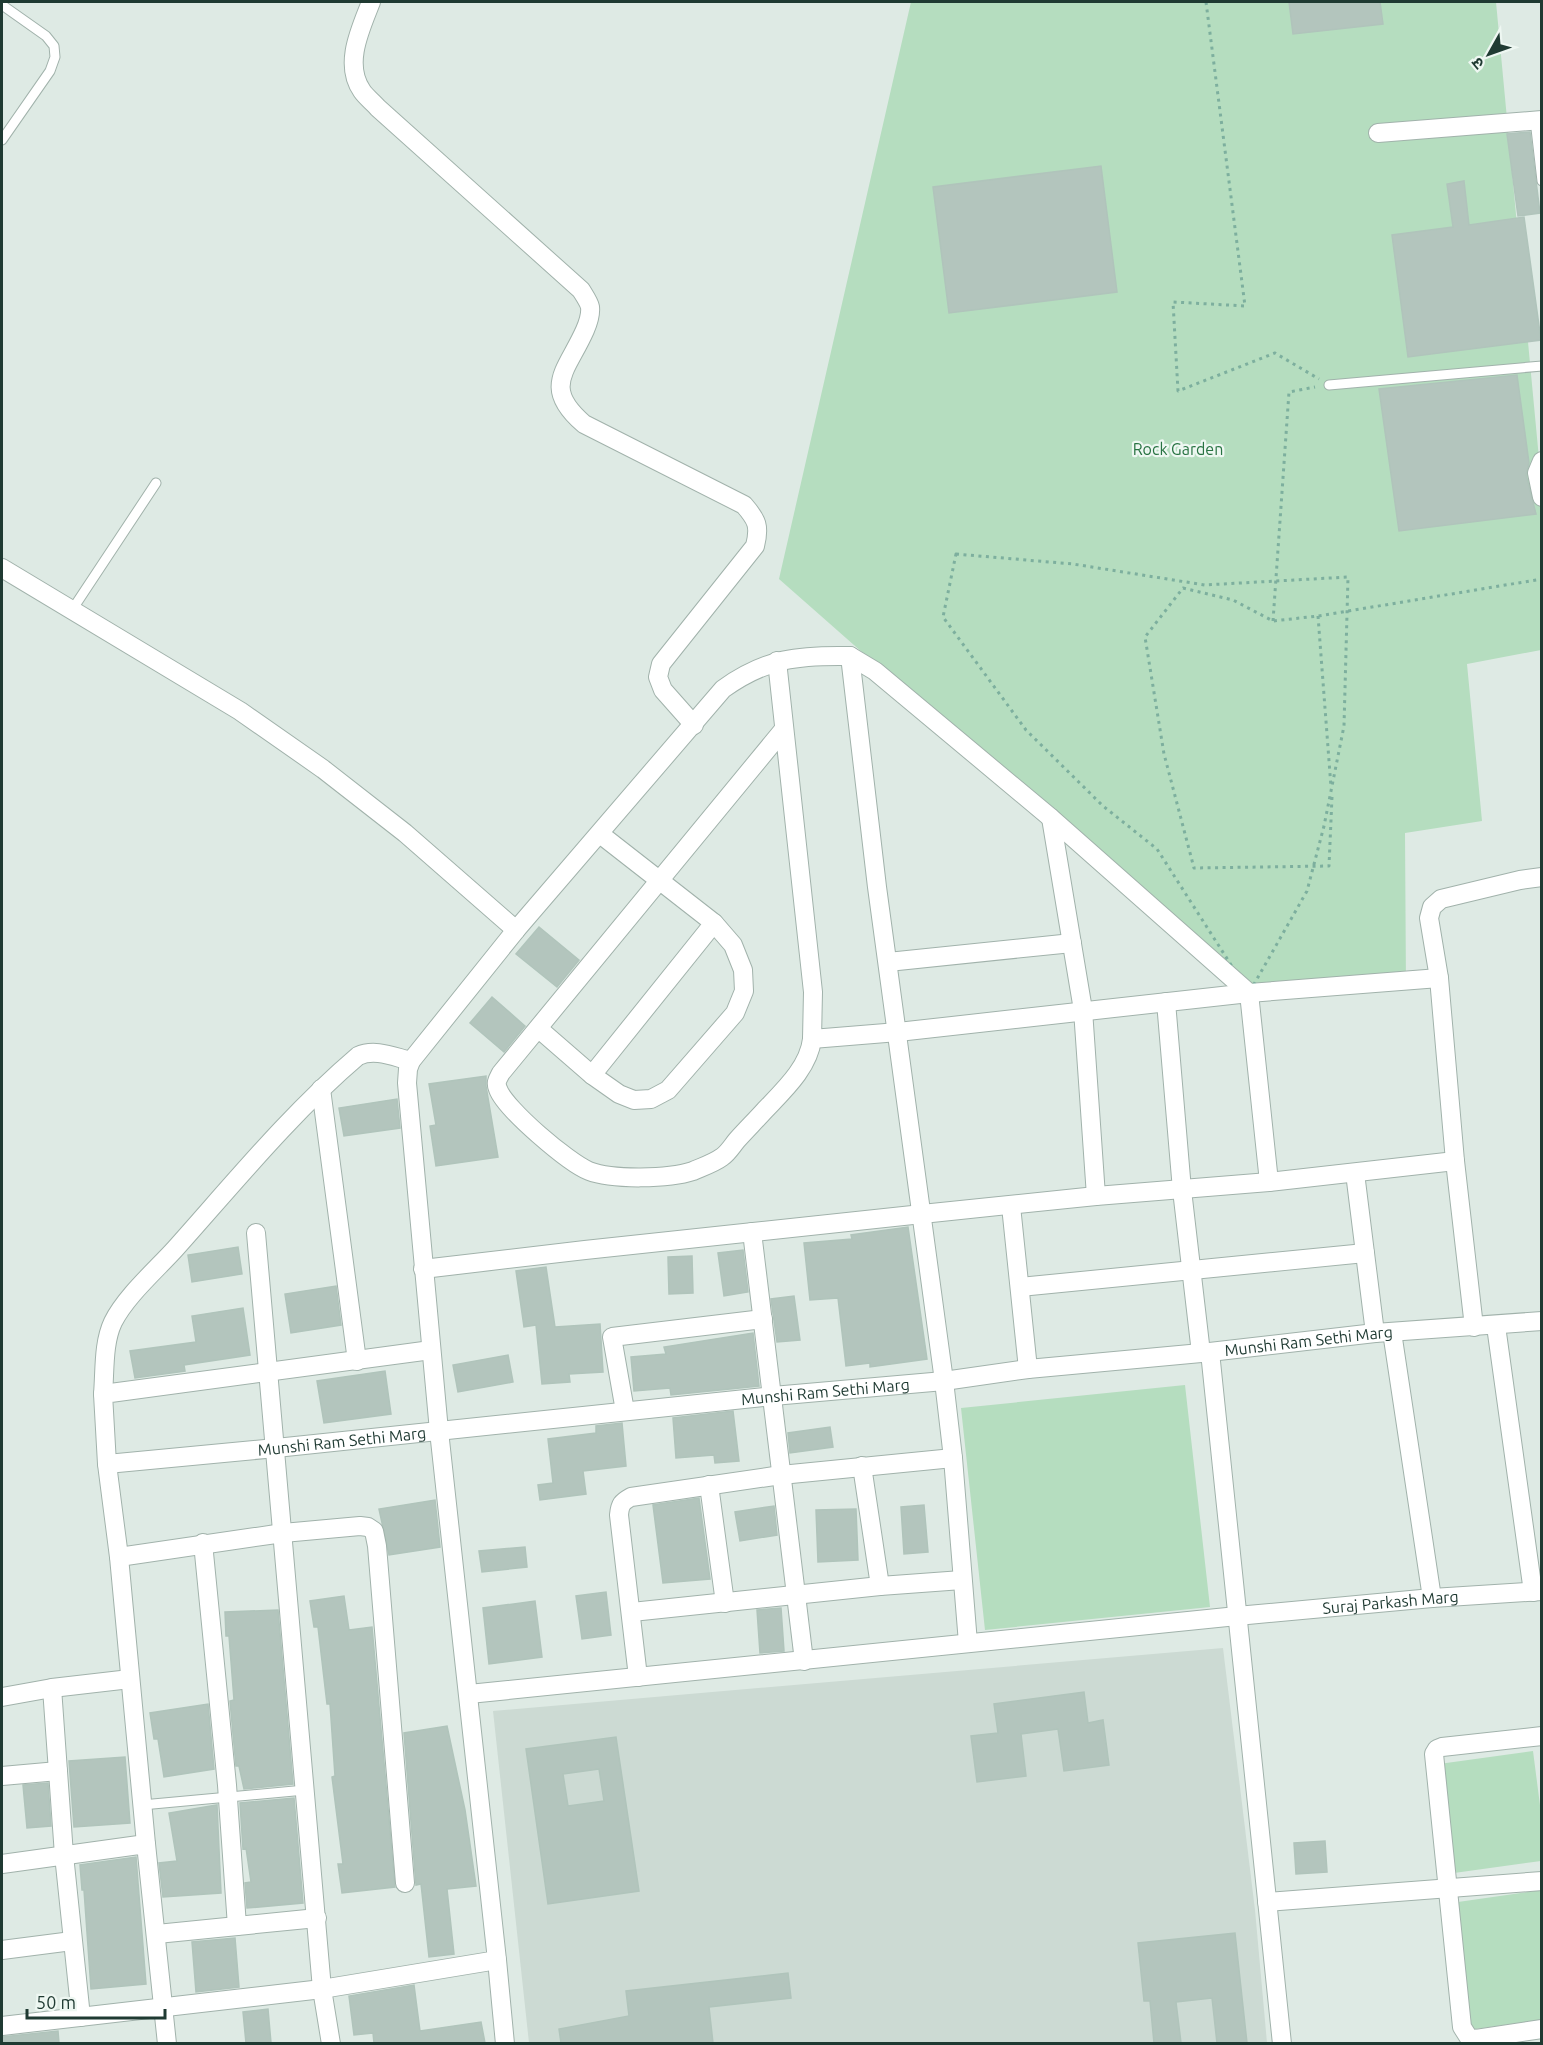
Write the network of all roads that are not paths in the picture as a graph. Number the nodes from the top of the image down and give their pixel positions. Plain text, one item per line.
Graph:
1 (371, 2) edge
2 (2, 5) edge
3 (1538, 120) edge
4 (1378, 133) dead end
5 (2, 140) edge
6 (1542, 181) edge
7 (1542, 366) edge
8 (1329, 385) road end
9 (1542, 461) edge
10 (156, 483) dead end
11 (1542, 497) edge
12 (2, 568) edge
13 (72, 610) junction
14 (850, 656) junction
15 (777, 661) junction
16 (694, 725) junction
17 (784, 729) junction
18 (1052, 818) junction
19 (600, 834) junction
20 (1542, 878) edge
21 (659, 879) junction
22 (714, 923) junction
23 (516, 930) junction
24 (1072, 943) junction
25 (888, 962) junction
26 (1439, 978) junction
27 (1249, 993) junction
28 (1166, 1002) junction
29 (1083, 1010) junction
30 (539, 1029) junction
31 (898, 1032) junction
32 (812, 1039) junction
33 (411, 1061) junction
34 (592, 1075) junction
35 (321, 1089) junction
36 (1455, 1161) junction
37 (1355, 1173) junction
38 (1269, 1182) junction
39 (1182, 1190) junction
40 (1096, 1196) junction
41 (1011, 1206) junction
42 (922, 1214) junction
43 (752, 1232) junction
44 (256, 1233) dead end
45 (1365, 1253) junction
46 (423, 1269) junction
47 (1192, 1270) junction
48 (1020, 1287) junction
49 (763, 1319) junction
50 (1542, 1321) edge
51 (1496, 1326) junction
52 (1474, 1327) junction
53 (1383, 1333) junction
54 (431, 1350) junction
55 (1206, 1353) junction
56 (357, 1360) junction
57 (1028, 1369) junction
58 (269, 1373) junction
59 (944, 1381) junction
60 (103, 1394) junction
61 (773, 1396) junction
62 (625, 1411) junction
63 (439, 1431) junction
64 (276, 1448) junction
65 (953, 1458) junction
66 (107, 1464) junction
67 (862, 1466) junction
68 (781, 1475) junction
69 (709, 1485) junction
70 (283, 1533) junction
71 (203, 1543) junction
72 (119, 1557) junction
73 (962, 1580) junction
74 (880, 1586) junction
75 (1537, 1591) edge
76 (795, 1595) junction
77 (1432, 1598) junction
78 (725, 1603) junction
79 (632, 1612) junction
80 (1237, 1616) junction
81 (968, 1643) junction
82 (804, 1661) junction
83 (638, 1677) junction
84 (130, 1679) junction
85 (52, 1688) junction
86 (469, 1694) junction
87 (2, 1697) edge
88 (1542, 1736) edge
89 (58, 1771) junction
90 (2, 1776) edge
91 (305, 1790) junction
92 (228, 1798) junction
93 (142, 1805) junction
94 (146, 1844) junction
95 (64, 1855) junction
96 (2, 1864) edge
97 (1542, 1881) edge
98 (405, 1883) dead end
99 (1449, 1888) junction
100 (1267, 1902) junction
101 (317, 1918) junction
102 (237, 1926) junction
103 (157, 1934) junction
104 (72, 1941) junction
105 (2, 1950) edge
106 (497, 1960) junction
107 (322, 1989) junction
108 (163, 2008) junction
109 (81, 2018) junction
110 (2, 2026) edge
111 (1542, 2029) edge
112 (167, 2043) edge
113 (331, 2043) edge
114 (505, 2043) edge
115 (1282, 2043) edge

1 - 16 street
2 - 5 lane
3 - 4 street
3 - 6 lane
7 - 8 lane
9 - 11 street
10 - 13 lane
12 - 13 street
13 - 23 street
14 - 15 street
14 - 18 street
14 - 25 street
15 - 16 street
15 - 17 street
16 - 19 street
17 - 21 street
17 - 32 street
18 - 24 street
18 - 27 street
19 - 21 street
19 - 23 street
20 - 26 street
21 - 22 street
21 - 30 street
22 - 34 street
22 - 34 street
23 - 33 street
24 - 25 street
24 - 29 street
25 - 31 street
26 - 27 street
26 - 36 street
27 - 28 street
27 - 38 street
28 - 29 street
28 - 39 street
29 - 31 street
29 - 40 street
30 - 32 street
30 - 34 street
31 - 32 street
31 - 42 street
33 - 35 street
33 - 46 street
35 - 56 street
35 - 60 street
36 - 37 street
36 - 52 street
37 - 38 street
37 - 45 street
38 - 39 street
39 - 40 street
39 - 47 street
40 - 41 street
41 - 42 street
41 - 48 street
42 - 43 street
42 - 59 street
43 - 46 street
43 - 49 street
44 - 58 street
45 - 47 street
45 - 53 street
46 - 54 street
47 - 48 street
47 - 55 street
48 - 57 street
49 - 61 street
49 - 62 street
50 - 51 street, Munshi Ram Sethi Marg
51 - 52 street, Munshi Ram Sethi Marg
51 - 75 street
52 - 53 street, Munshi Ram Sethi Marg
53 - 55 street, Munshi Ram Sethi Marg
53 - 77 street
54 - 56 street
54 - 63 street
55 - 57 street, Munshi Ram Sethi Marg
55 - 80 street
56 - 58 street
57 - 59 street, Munshi Ram Sethi Marg
58 - 60 street
58 - 64 street
59 - 61 street, Munshi Ram Sethi Marg
59 - 65 street
60 - 66 street
61 - 62 street, Munshi Ram Sethi Marg
61 - 68 street
62 - 63 street, Munshi Ram Sethi Marg
63 - 64 street, Munshi Ram Sethi Marg
63 - 86 street
64 - 66 street, Munshi Ram Sethi Marg
64 - 70 street
65 - 67 street
65 - 73 street
66 - 72 street
67 - 68 street
67 - 74 street
68 - 69 street
68 - 76 street
69 - 78 street
69 - 79 street
70 - 71 street
70 - 91 street
70 - 98 street
71 - 72 street
71 - 92 street
72 - 84 street
73 - 74 street
73 - 81 street
74 - 76 street
75 - 77 street, Suraj Parkash Marg
76 - 78 street
76 - 82 street
77 - 80 street, Suraj Parkash Marg
78 - 79 street
79 - 83 street
80 - 81 street, Suraj Parkash Marg
80 - 100 street
81 - 82 street, Suraj Parkash Marg
82 - 83 street, Suraj Parkash Marg
83 - 86 street, Suraj Parkash Marg
84 - 85 street
84 - 93 street
85 - 87 street
85 - 89 street
86 - 106 street
88 - 99 street
89 - 90 street
89 - 95 street
91 - 92 lane
91 - 101 street
92 - 93 lane
92 - 102 street
93 - 94 street
94 - 95 street
94 - 103 street
95 - 96 street
95 - 104 street
97 - 99 street
99 - 100 street
99 - 111 street
100 - 115 street
101 - 102 street
101 - 107 street
102 - 103 street
103 - 108 street
104 - 105 street
104 - 109 street
106 - 107 street
106 - 114 street
107 - 108 street
107 - 113 street
108 - 109 street
108 - 112 street
109 - 110 street

